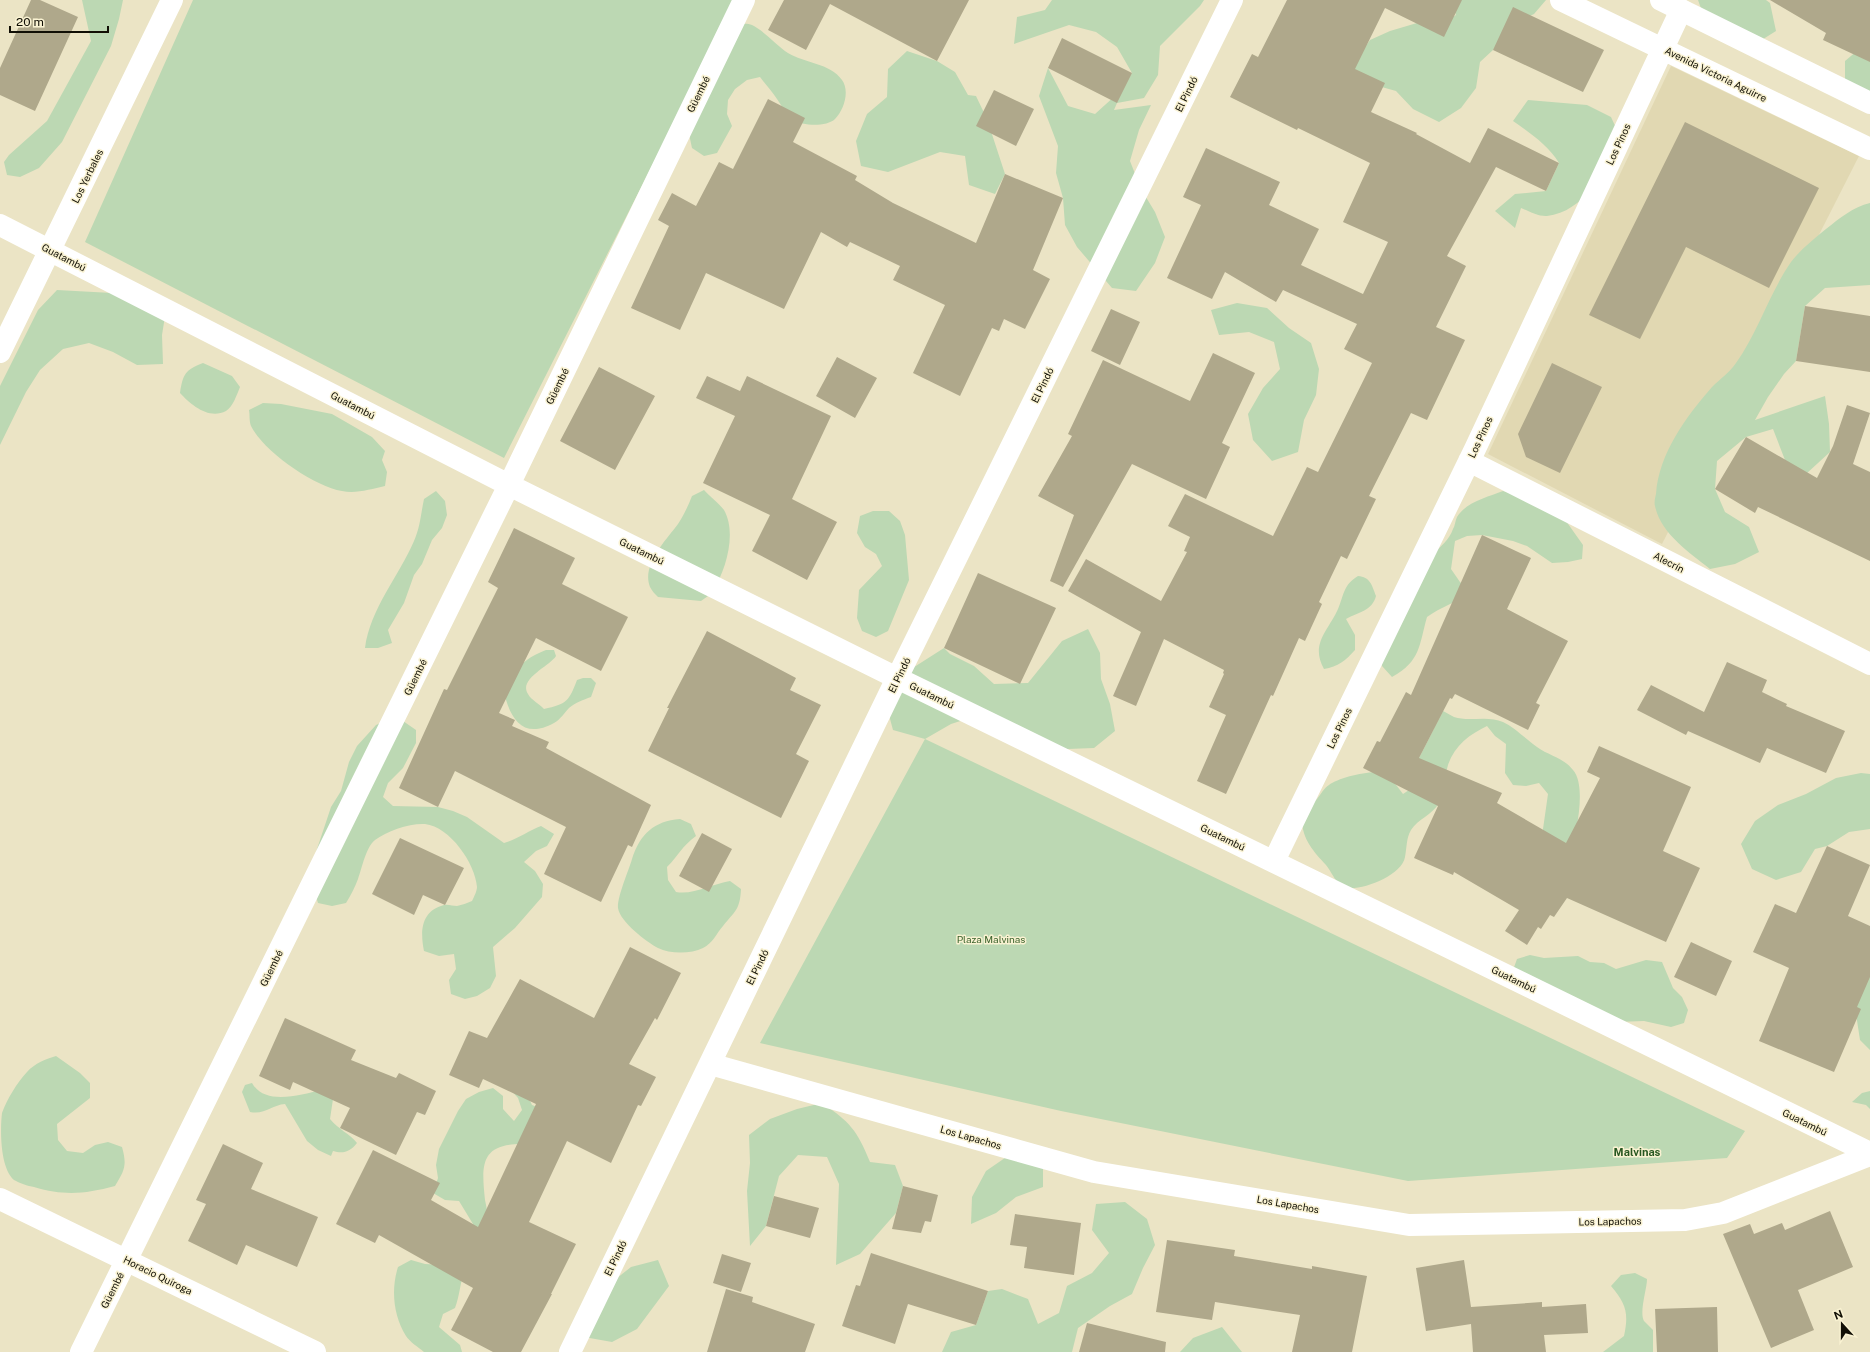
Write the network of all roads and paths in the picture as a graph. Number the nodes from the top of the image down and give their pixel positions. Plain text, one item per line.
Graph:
1 (172, 0) edge
2 (744, 0) edge
3 (1232, 0) edge
4 (1561, 0) edge
5 (1661, 0) edge
6 (1681, 10) junction
7 (1662, 48) junction
8 (1870, 103) edge
9 (1870, 149) edge
10 (0, 225) edge
11 (51, 250) junction
12 (0, 352) edge
13 (1469, 461) junction
14 (509, 485) junction
15 (1870, 664) edge
16 (897, 678) junction
17 (1274, 861) junction
18 (710, 1064) junction
19 (1870, 1154) edge
20 (0, 1199) edge
21 (127, 1260) junction
22 (81, 1352) edge
23 (315, 1352) edge
24 (570, 1352) edge

1 - 11 street, Los Yerbales
2 - 14 street, Güembé
3 - 16 street, El Pindó
4 - 7 street, Avenida Victoria Aguirre
5 - 6 street
6 - 7 street, Los Pinos
6 - 8 street
7 - 9 street, Avenida Victoria Aguirre
7 - 13 street, Los Pinos
10 - 11 street, Guatambú
11 - 12 street, Los Yerbales
11 - 14 street, Guatambú
13 - 15 street, Alecrín
13 - 17 street, Los Pinos
14 - 16 street, Guatambú
14 - 21 street, Güembé
16 - 17 street, Guatambú
16 - 18 street, El Pindó
17 - 19 street, Guatambú
18 - 19 street, Los Lapachos
18 - 24 street, El Pindó
20 - 21 street, Horacio Quiroga
21 - 22 street, Güembé
21 - 23 street, Horacio Quiroga

